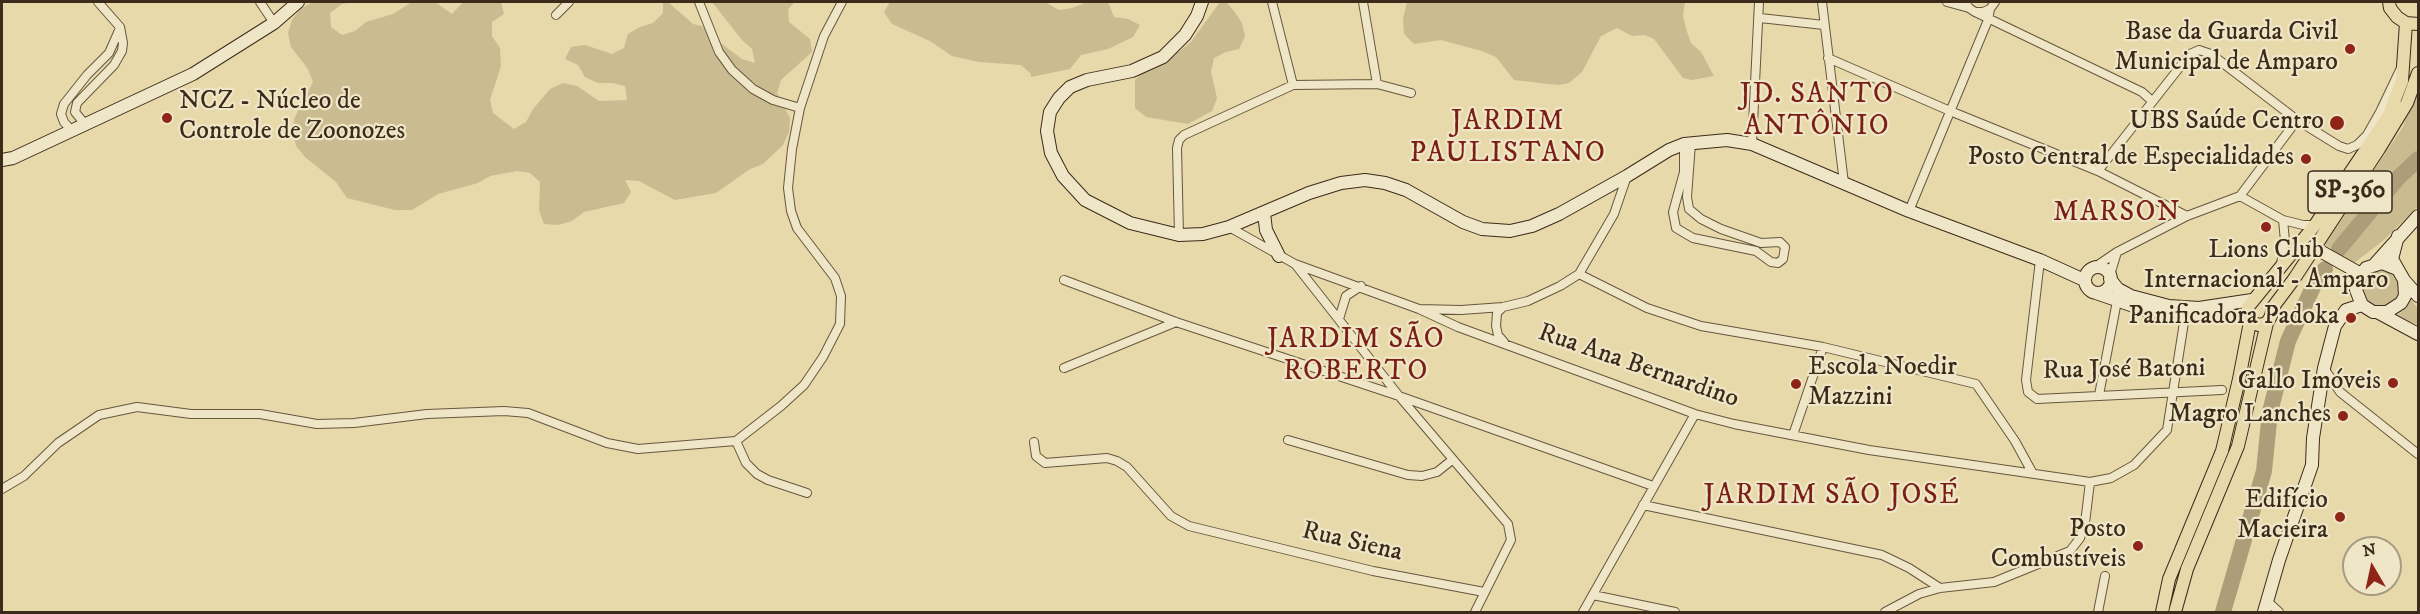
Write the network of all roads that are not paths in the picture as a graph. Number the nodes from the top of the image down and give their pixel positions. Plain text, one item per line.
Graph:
1 (98, 2) edge
2 (260, 2) edge
3 (298, 2) edge
4 (569, 2) edge
5 (699, 2) edge
6 (842, 2) edge
7 (1202, 2) edge
8 (1272, 2) edge
9 (1363, 2) edge
10 (1760, 2) edge
11 (1822, 2) edge
12 (1947, 2) edge
13 (2389, 2) edge
14 (1994, 4) edge
15 (1969, 7) edge
16 (555, 15) dead end
17 (1760, 18) junction
18 (1988, 20) junction
19 (274, 23) junction
20 (2412, 24) edge
21 (1824, 25) junction
22 (120, 27) junction
23 (1828, 58) junction
24 (2404, 62) junction
25 (2418, 73) edge
26 (1377, 84) junction
27 (1293, 85) junction
28 (1411, 93) dead end
29 (2152, 101) junction
30 (800, 108) junction
31 (1950, 111) junction
32 (2297, 120) junction
33 (84, 123) junction
34 (71, 129) junction
35 (1688, 144) junction
36 (1752, 144) junction
37 (2, 160) edge
38 (2098, 171) junction
39 (1627, 176) junction
40 (1844, 183) junction
41 (2240, 196) junction
42 (1689, 209) junction
43 (1909, 211) junction
44 (1673, 212) junction
45 (1264, 213) junction
46 (2187, 216) junction
47 (2418, 216) edge
48 (2283, 220) junction
49 (2315, 225) junction
50 (1229, 227) junction
51 (1179, 234) junction
52 (2398, 236) junction
53 (2315, 249) junction
54 (2117, 252) junction
55 (1279, 256) junction
56 (2040, 260) junction
57 (1295, 264) junction
58 (2374, 265) junction
59 (2095, 267) junction
60 (2280, 269) junction
61 (2356, 272) junction
62 (1579, 274) junction
63 (2401, 275) junction
64 (2110, 277) junction
65 (1064, 280) dead end
66 (2084, 280) junction
67 (1361, 286) junction
68 (2096, 293) junction
69 (2418, 296) edge
70 (2254, 299) junction
71 (2117, 301) junction
72 (2362, 305) junction
73 (1503, 307) junction
74 (2273, 307) junction
75 (1419, 309) junction
76 (1461, 310) junction
77 (2379, 313) junction
78 (2185, 316) junction
79 (1339, 319) junction
80 (2248, 319) junction
81 (1176, 322) junction
82 (2266, 323) junction
83 (1458, 327) junction
84 (2418, 334) edge
85 (1504, 342) junction
86 (1823, 347) junction
87 (1064, 368) dead end
88 (2324, 368) junction
89 (2222, 390) dead end
90 (2174, 391) junction
91 (2099, 395) junction
92 (1399, 396) junction
93 (1695, 414) junction
94 (1792, 435) junction
95 (1288, 440) dead end
96 (736, 441) junction
97 (1035, 442) dead end
98 (2418, 454) edge
99 (1452, 460) junction
100 (2032, 472) junction
101 (2090, 483) junction
102 (1653, 486) junction
103 (2, 489) edge
104 (807, 493) dead end
105 (1643, 505) junction
106 (2105, 576) dead end
107 (1940, 588) junction
108 (1484, 592) junction
109 (1593, 595) junction
110 (2266, 607) edge
111 (1475, 612) edge
112 (1583, 612) edge
113 (1676, 612) edge
114 (1885, 612) edge
115 (2098, 612) edge
116 (2162, 612) edge
117 (2175, 612) edge
118 (2279, 612) edge

1 - 22 street
2 - 19 street
3 - 19 street
4 - 16 street
5 - 30 street
6 - 30 street
7 - 51 street
8 - 27 street
9 - 26 street
10 - 17 street
11 - 21 street
12 - 15 street
13 - 20 main road, SP-360
14 - 15 street
14 - 18 street
15 - 18 street
17 - 21 street
17 - 36 street
18 - 29 street
18 - 31 street
19 - 33 street
20 - 24 main road, SP-360
21 - 23 street
22 - 33 street
22 - 34 street
23 - 31 street
23 - 40 street
24 - 32 street
24 - 49 main road, SP-360
25 - 53 main road, SP-360
26 - 27 street
26 - 28 street
27 - 51 street
29 - 32 street
29 - 38 street
30 - 96 street
31 - 38 street
31 - 43 street
32 - 41 street
33 - 34 street
34 - 37 street
35 - 36 street
35 - 39 street
35 - 42 street
35 - 44 street
36 - 40 street
38 - 46 street
39 - 45 street
39 - 62 street
40 - 43 street
41 - 46 street
41 - 48 street
42 - 44 street
42 - 44 street
43 - 56 street
45 - 50 street
45 - 55 street
46 - 54 street
47 - 52 street
48 - 49 street
48 - 60 street
49 - 60 main road, SP-360
50 - 51 street
50 - 55 street, Rua Ana Bernardino
52 - 58 street
52 - 63 street
53 - 61 street
53 - 74 main road, SP-360
54 - 59 street
54 - 64 street
55 - 57 street, Rua Ana Bernardino
56 - 66 street
56 - 91 street, Rua José Batoni
57 - 67 street, Rua Ana Bernardino
57 - 79 street
58 - 61 street
58 - 63 street
59 - 64 street
59 - 66 street
60 - 70 main road, SP-360
61 - 72 street
62 - 73 street
62 - 86 street
63 - 69 street
63 - 77 street
64 - 68 street
64 - 70 street
65 - 81 street
66 - 68 street
67 - 75 street, Rua Ana Bernardino
67 - 79 street
68 - 71 street
70 - 74 main road
70 - 80 main road, SP-360
71 - 78 street
71 - 91 street
72 - 77 street
72 - 88 street
73 - 76 street
73 - 85 street, Rua Ana Bernardino
74 - 82 main road, SP-360
75 - 76 street
75 - 83 street, Rua Ana Bernardino
76 - 83 street
77 - 84 street
78 - 80 street
78 - 90 street
79 - 92 street
80 - 82 main road
80 - 116 main road, SP-360
81 - 87 street
81 - 92 street
82 - 117 main road, SP-360
83 - 85 street, Rua Ana Bernardino
85 - 93 street, Rua Ana Bernardino
86 - 94 street
86 - 100 street
88 - 98 street
88 - 110 street
89 - 90 street, Rua José Batoni
90 - 91 street, Rua José Batoni
90 - 101 street, Rua Ana Bernardino
92 - 99 street
92 - 102 street
93 - 94 street, Rua Ana Bernardino
93 - 102 street
94 - 100 street, Rua Ana Bernardino
95 - 99 street
96 - 103 street
96 - 104 street
97 - 108 street, Rua Siena
99 - 108 street
100 - 101 street, Rua Ana Bernardino
101 - 107 street
102 - 105 street
105 - 107 street
105 - 109 street
106 - 115 street
107 - 114 street
108 - 111 street
109 - 112 street
109 - 113 street
110 - 118 street

